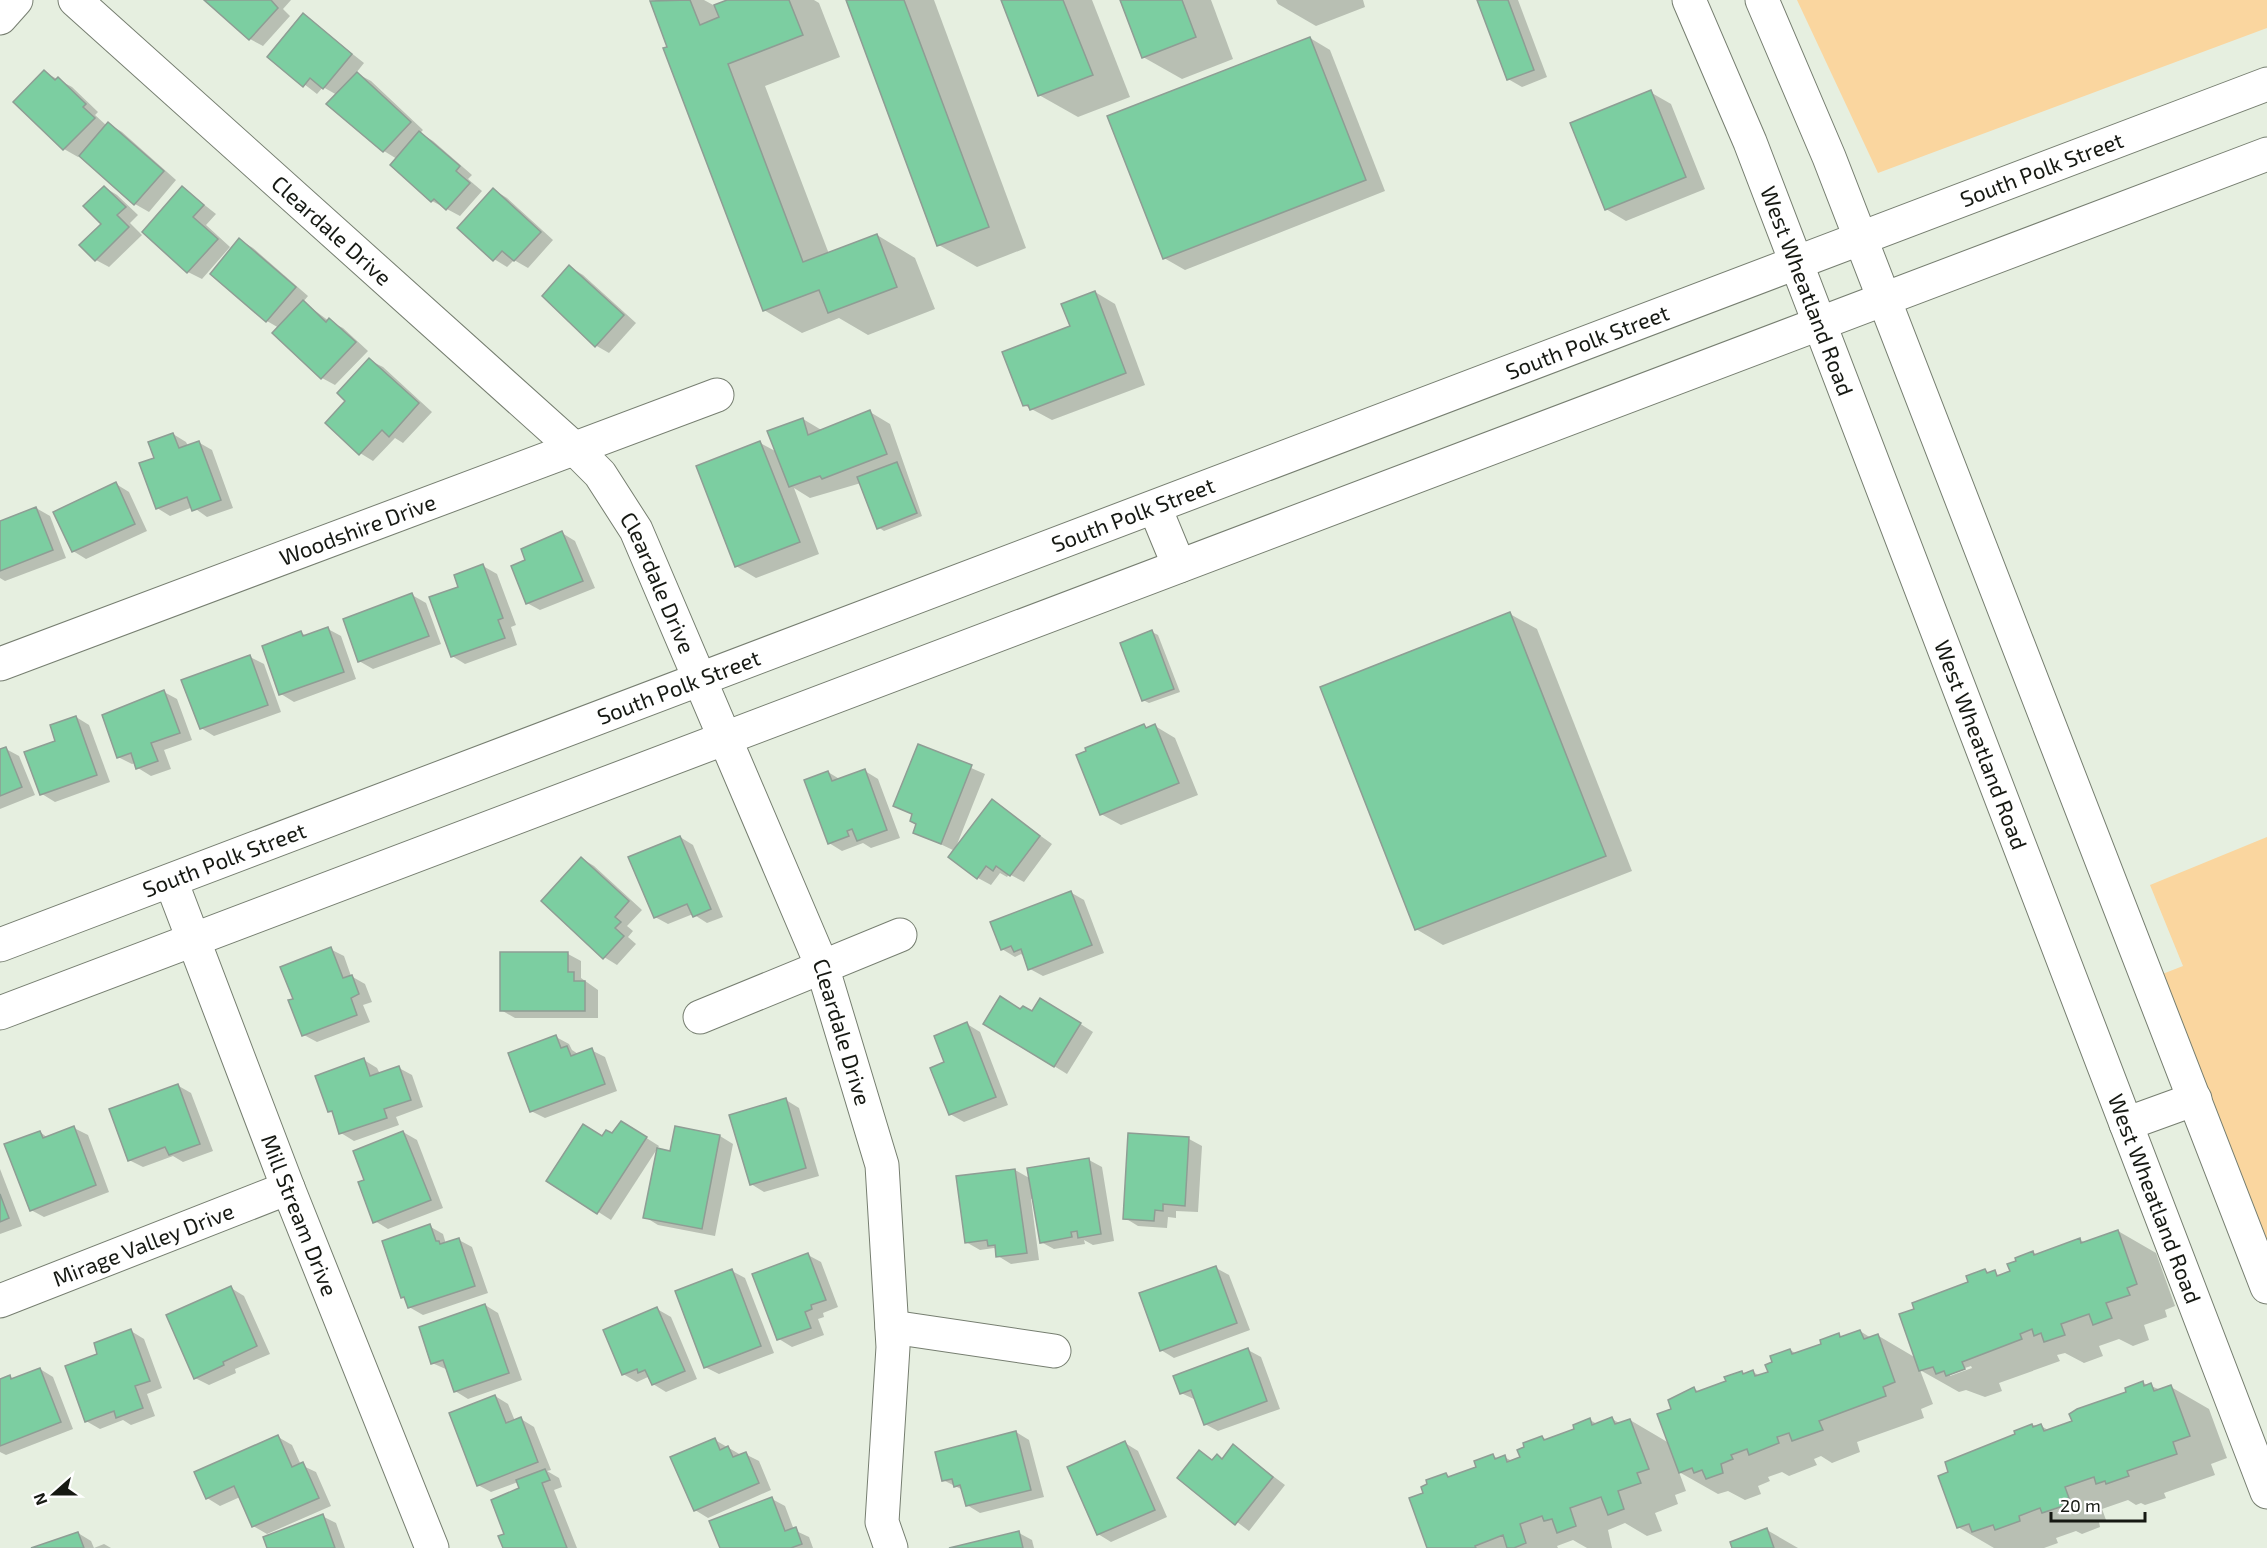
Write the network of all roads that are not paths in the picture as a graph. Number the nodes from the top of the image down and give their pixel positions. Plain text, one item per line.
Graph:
1 (16, 0) edge
2 (75, 0) edge
3 (1689, 0) edge
4 (1762, 0) edge
5 (0, 18) edge
6 (2267, 84) edge
7 (2267, 154) edge
8 (1861, 240) junction
9 (1797, 265) junction
10 (1884, 299) junction
11 (1819, 324) junction
12 (717, 395) dead end
13 (575, 448) junction
14 (1155, 508) junction
15 (1179, 566) junction
16 (0, 664) edge
17 (701, 680) junction
18 (723, 739) junction
19 (171, 880) junction
20 (900, 935) dead end
21 (194, 940) junction
22 (0, 945) edge
23 (822, 966) junction
24 (0, 1013) edge
25 (700, 1017) dead end
26 (2194, 1099) junction
27 (2126, 1124) junction
28 (288, 1188) junction
29 (2267, 1287) edge
30 (0, 1301) edge
31 (892, 1327) junction
32 (1054, 1352) dead end
33 (2267, 1492) edge
34 (432, 1548) edge
35 (891, 1548) edge

1 - 5 main road
2 - 13 main road, Cleardale Drive
3 - 9 main road, West Wheatland Road
4 - 8 main road
6 - 8 main road, South Polk Street
7 - 10 main road
8 - 9 main road, South Polk Street
8 - 10 main road
9 - 11 main road, West Wheatland Road
9 - 14 main road, South Polk Street
10 - 11 main road
10 - 26 main road
11 - 15 main road
11 - 27 main road, West Wheatland Road
12 - 13 main road, Woodshire Drive
13 - 16 main road, Woodshire Drive
13 - 17 main road, Cleardale Drive
14 - 15 main road
14 - 17 main road, South Polk Street
15 - 18 main road
17 - 18 main road, Cleardale Drive
17 - 19 main road, South Polk Street
18 - 21 main road
18 - 23 main road, Cleardale Drive
19 - 21 main road, Mill Stream Drive
19 - 22 main road, South Polk Street
20 - 23 main road
21 - 24 main road
21 - 28 main road, Mill Stream Drive
23 - 25 main road
23 - 31 main road, Cleardale Drive
26 - 27 main road
26 - 29 main road
27 - 33 main road, West Wheatland Road
28 - 30 main road, Mirage Valley Drive
28 - 34 main road, Mill Stream Drive
31 - 32 main road
31 - 35 main road, Cleardale Drive

